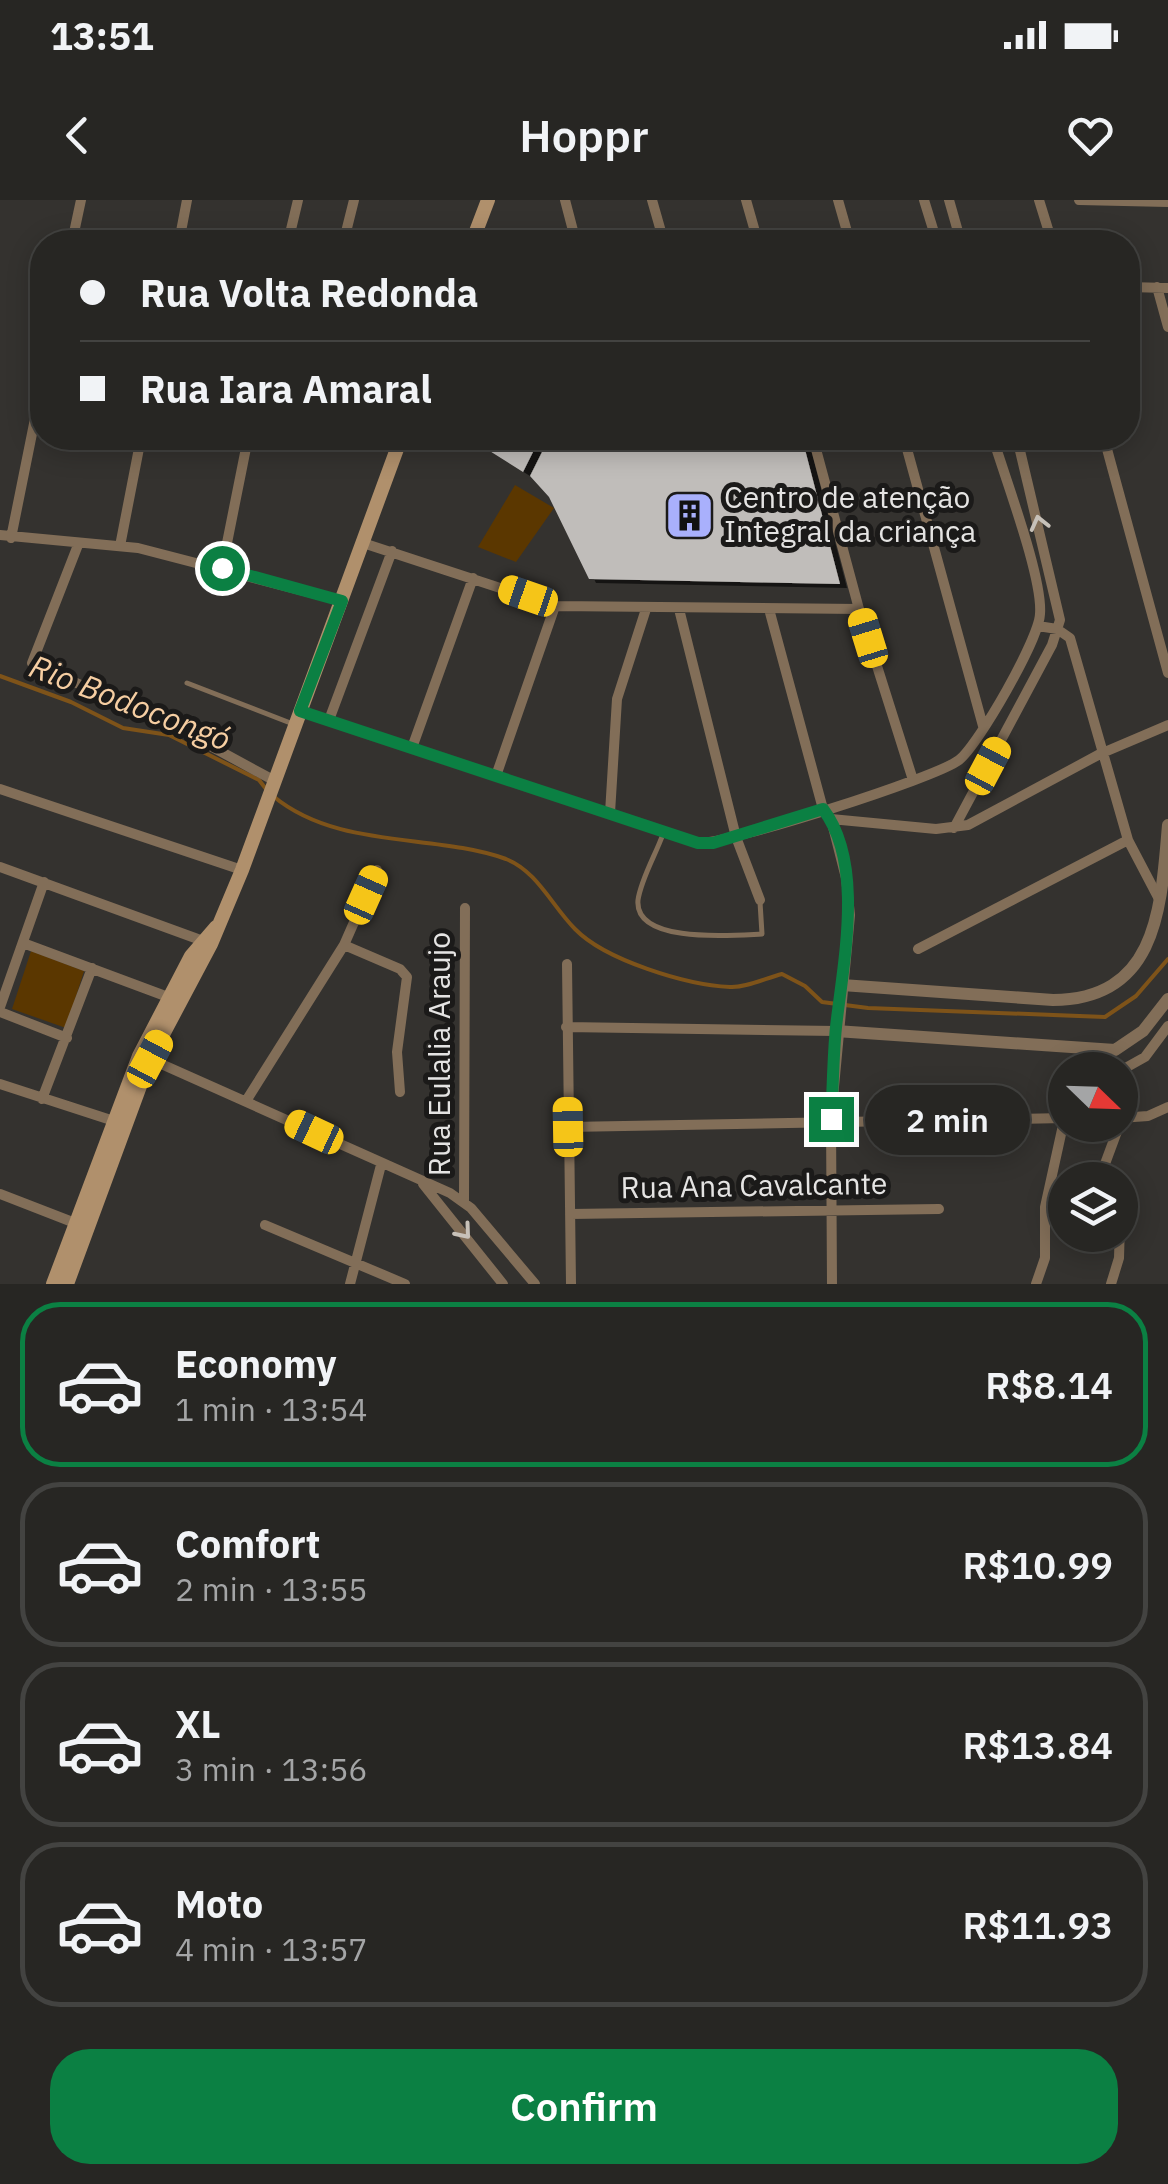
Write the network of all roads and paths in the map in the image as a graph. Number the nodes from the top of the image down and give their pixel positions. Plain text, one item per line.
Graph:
1 (81, 200) edge
2 (188, 200) edge
3 (298, 200) edge
4 (354, 200) edge
5 (488, 200) edge
6 (565, 200) edge
7 (652, 200) edge
8 (746, 200) edge
9 (838, 200) edge
10 (924, 200) edge
11 (949, 200) edge
12 (1039, 200) edge
13 (1078, 200) edge
14 (1168, 202) edge
15 (75, 230) edge
16 (182, 230) edge
17 (291, 230) edge
18 (346, 230) edge
19 (477, 230) edge
20 (573, 230) edge
21 (661, 230) edge
22 (755, 230) edge
23 (847, 230) edge
24 (933, 230) edge
25 (958, 230) edge
26 (1048, 230) edge
27 (1162, 288) edge
28 (1168, 327) edge
29 (30, 435) edge
30 (139, 450) edge
31 (246, 450) edge
32 (397, 450) edge
33 (816, 450) edge
34 (907, 450) edge
35 (997, 450) edge
36 (1020, 450) edge
37 (1107, 450) edge
38 (6, 537) edge
39 (363, 543) junction
40 (78, 545) junction
41 (120, 546) junction
42 (392, 551) junction
43 (222, 568) junction
44 (473, 578) junction
45 (342, 601) junction
46 (555, 606) junction
47 (678, 609) junction
48 (768, 609) junction
49 (646, 610) junction
50 (859, 610) junction
51 (1038, 626) junction
52 (1058, 629) junction
53 (1168, 672) edge
54 (187, 683) dead end
55 (298, 718) junction
56 (329, 720) junction
57 (982, 726) junction
58 (1163, 727) edge
59 (412, 745) junction
60 (1100, 754) junction
61 (497, 773) junction
62 (912, 780) junction
63 (273, 787) junction
64 (0, 789) edge
65 (823, 809) junction
66 (610, 813) junction
67 (831, 819) junction
68 (1168, 825) edge
69 (954, 828) junction
70 (664, 831) junction
71 (736, 837) junction
72 (1128, 840) junction
73 (0, 866) edge
74 (242, 870) junction
75 (377, 870) dead end
76 (44, 882) junction
77 (760, 900) joint
78 (1161, 902) junction
79 (466, 908) dead end
80 (24, 942) junction
81 (206, 942) junction
82 (344, 945) junction
83 (918, 949) dead end
84 (567, 964) dead end
85 (92, 968) junction
86 (841, 988) junction
87 (168, 997) junction
88 (1168, 998) edge
89 (0, 1009) edge
90 (836, 1025) junction
91 (1168, 1026) edge
92 (566, 1028) junction
93 (67, 1038) junction
94 (150, 1059) junction
95 (1138, 1060) edge
96 (0, 1084) edge
97 (400, 1092) dead end
98 (42, 1099) junction
99 (246, 1100) junction
100 (1168, 1107) edge
101 (1138, 1114) edge
102 (1048, 1117) edge
103 (831, 1119) junction
104 (118, 1122) junction
105 (568, 1127) junction
106 (1060, 1142) edge
107 (381, 1164) junction
108 (422, 1183) junction
109 (0, 1194) edge
110 (464, 1202) junction
111 (939, 1209) dead end
112 (830, 1211) junction
113 (570, 1214) junction
114 (75, 1223) junction
115 (264, 1225) dead end
116 (1119, 1252) edge
117 (356, 1261) junction
118 (53, 1284) edge
119 (67, 1284) edge
120 (350, 1284) edge
121 (404, 1284) edge
122 (503, 1284) edge
123 (535, 1284) edge
124 (571, 1284) edge
125 (832, 1284) edge
126 (1036, 1284) edge
127 (1111, 1284) edge

1 - 15 street
2 - 16 street
3 - 17 street
4 - 18 street
5 - 19 main road
6 - 20 street
7 - 21 street
8 - 22 street
9 - 23 street
10 - 24 street
11 - 25 street
12 - 26 street
13 - 14 street
27 - 28 street
29 - 38 street
30 - 41 street
31 - 43 street
32 - 39 main road
33 - 50 street
34 - 57 street
35 - 51 street
52 -> 36 street
37 - 53 street
38 - 40 street
39 - 42 street
39 - 45 main road
40 - 41 street
40 - 63 street
41 - 43 street
42 - 44 street
42 - 56 street
43 - 45 street
44 - 46 street
44 - 59 street
45 - 55 main road
46 - 49 street
46 - 61 street
47 - 48 street
47 - 49 street
47 - 71 street
48 - 50 street
48 - 65 street
49 - 66 street
50 - 62 street
51 - 52 street
51 - 57 street
52 - 60 street
52 - 69 street
54 - 55 lane
55 - 56 street
55 - 63 main road
56 - 59 street
57 - 62 street
58 - 60 street
59 - 61 street
60 - 69 street
60 - 72 street
61 - 66 street
62 - 65 street
63 - 74 main road
64 - 74 street
65 - 67 street
65 - 71 street
66 - 70 street
67 - 69 street
67 - 86 street
68 - 78 street
70 - 71 street
70 - 77 lane
71 - 77 street
72 - 78 street
72 - 83 street
73 - 76 street
74 - 81 main road
75 - 82 street
76 - 80 street
76 - 81 street
78 - 86 street
79 - 110 street, Rua Eulalia Araujo
80 - 85 street
80 - 89 street
81 - 87 main road
81 - 94 main road
82 - 97 street
82 - 99 street
84 - 92 street
85 - 87 street
85 - 93 street
86 - 90 street
87 - 104 main road
88 - 90 street
89 - 93 street
90 - 92 street
90 - 103 street
91 - 95 street
92 - 105 street
93 - 98 street
94 - 99 street
94 - 104 main road
96 - 98 street
98 - 104 street
99 - 107 street
100 - 101 street
102 - 103 street
103 - 105 street
103 - 112 street
104 - 114 main road
104 - 119 main road
105 - 113 street
106 - 126 street
107 - 108 street
107 - 117 street
108 - 110 street
108 -> 122 street
109 - 114 street
110 - 123 street
111 - 112 street, Rua Ana Cavalcante
112 - 113 street, Rua Ana Cavalcante
112 - 125 street
113 - 124 street
114 - 118 main road
115 - 117 street
116 - 127 street
117 - 120 street
117 - 121 street

